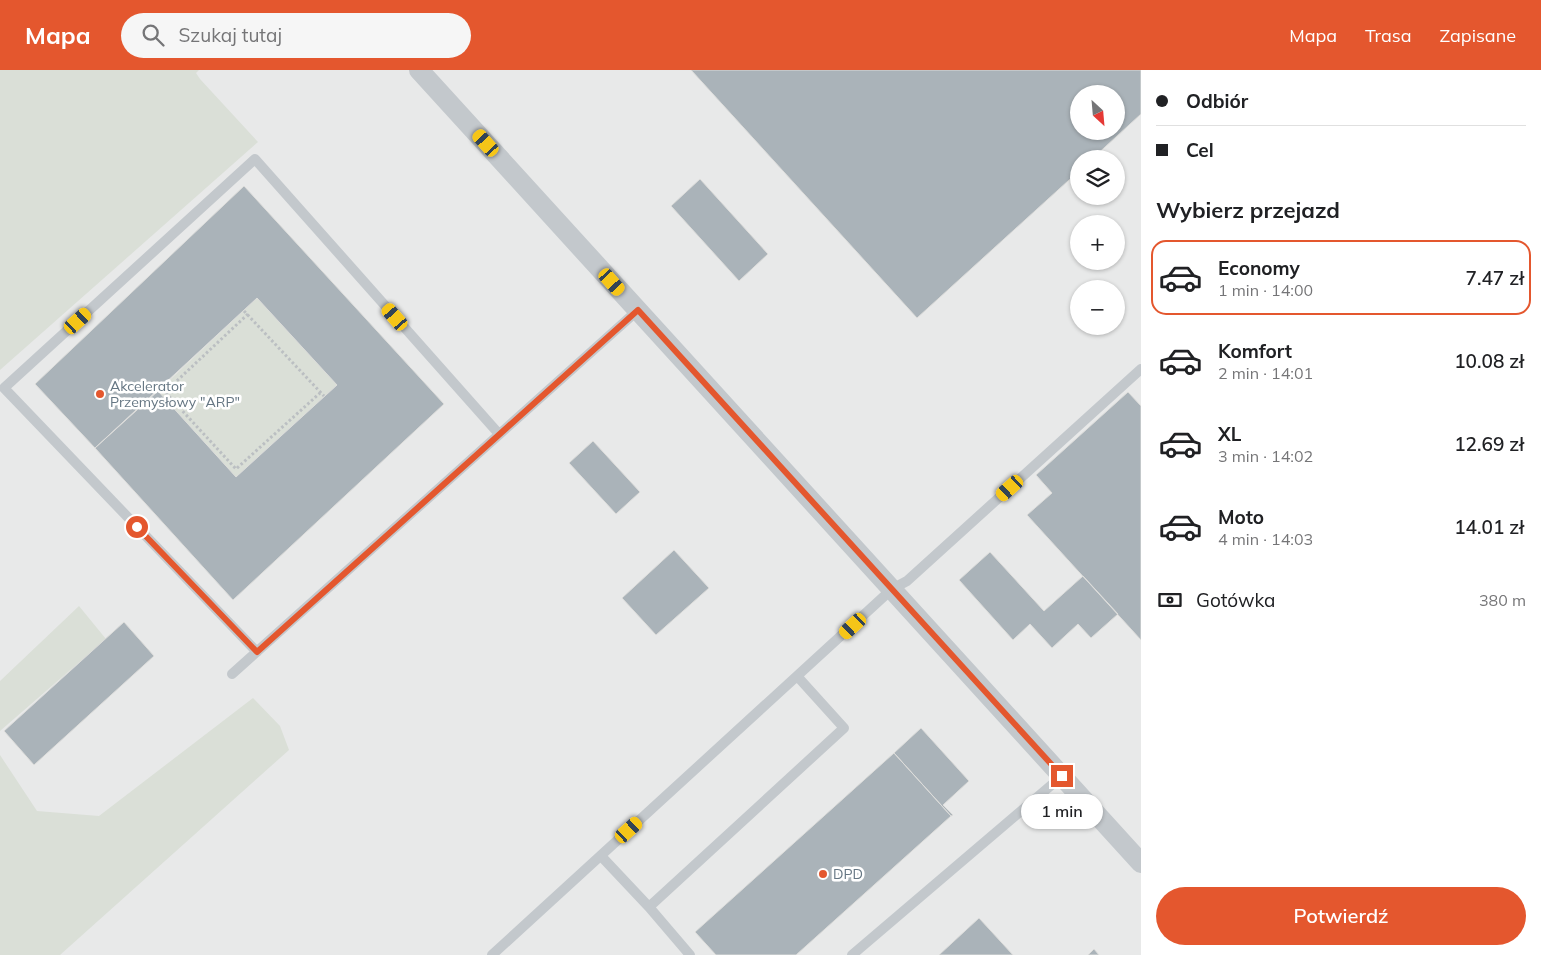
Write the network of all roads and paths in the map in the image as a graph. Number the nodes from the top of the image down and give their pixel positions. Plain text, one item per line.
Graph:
1 (419, 70) edge
2 (638, 310) junction
3 (244, 311) dead end
4 (248, 314) junction
5 (1141, 369) edge
6 (320, 393) junction
7 (324, 396) dead end
8 (499, 434) junction
9 (892, 590) junction
10 (257, 652) junction
11 (232, 674) dead end
12 (797, 676) junction
13 (1062, 776) junction
14 (601, 856) junction
15 (1141, 863) edge
16 (650, 908) junction
17 (492, 955) edge
18 (690, 955) edge
19 (852, 955) edge

1 - 2 street
2 - 8 lane
2 - 9 street
3 - 4 path
4 - 6 path
4 - 6 path
5 - 9 lane
6 - 7 path
8 - 10 lane
8 - 10 lane
9 - 12 lane
9 - 13 street
10 - 11 lane
12 - 14 lane
12 - 16 lane
13 - 15 street
13 - 19 lane
14 - 16 lane
14 - 17 lane
16 - 18 lane

